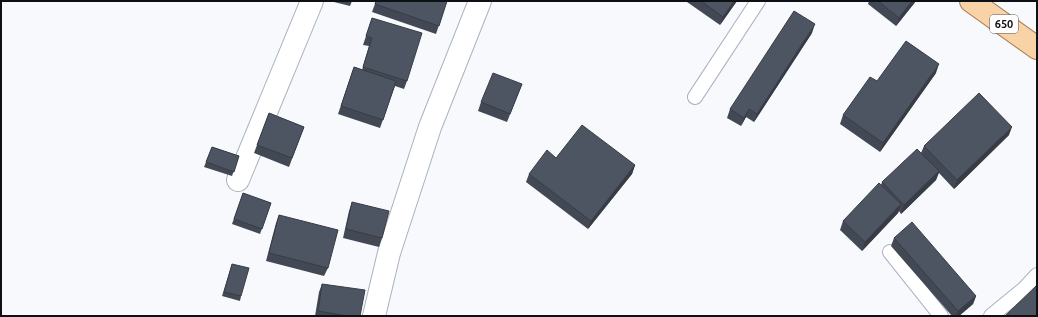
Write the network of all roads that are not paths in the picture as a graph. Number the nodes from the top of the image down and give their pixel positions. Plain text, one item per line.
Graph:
1 (312, 1) edge
2 (758, 1) edge
3 (971, 1) edge
4 (475, 3) edge
5 (1037, 48) edge
6 (695, 98) dead end
7 (238, 180) dead end
8 (890, 252) dead end
9 (1037, 275) edge
10 (374, 316) edge
11 (940, 316) edge
12 (991, 316) edge

1 - 7 street
2 - 6 lane
3 - 5 main road, 650
4 - 10 street
8 - 11 lane
9 - 12 lane

